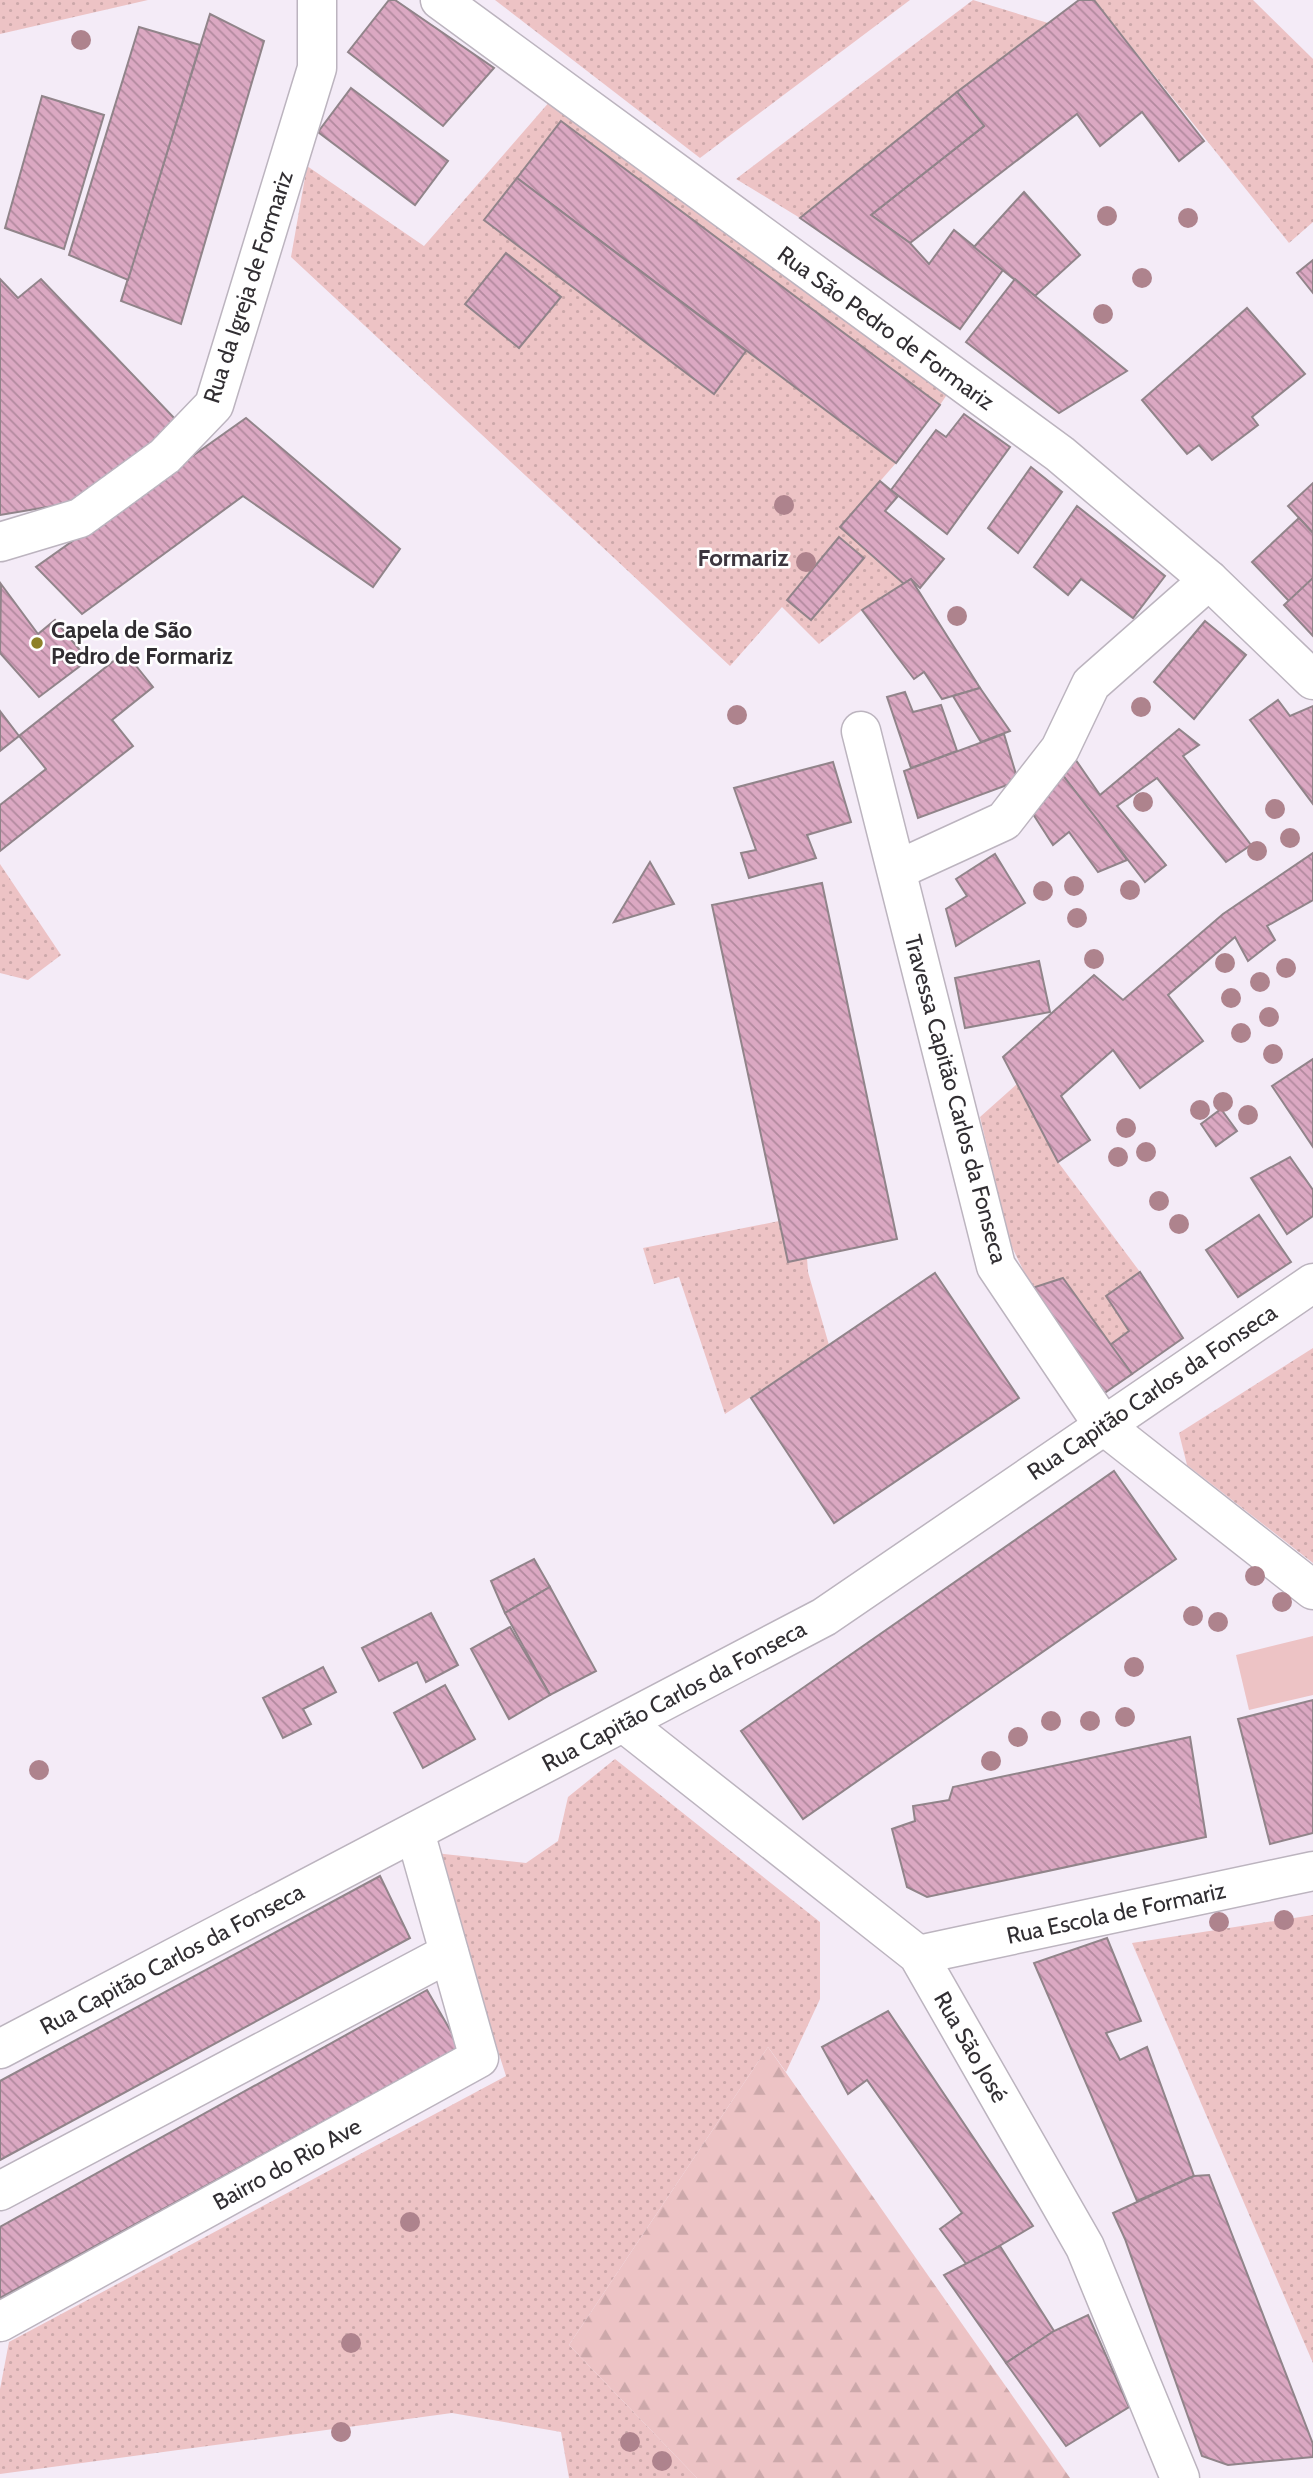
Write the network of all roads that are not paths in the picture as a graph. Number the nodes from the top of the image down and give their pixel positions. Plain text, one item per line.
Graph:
1 (317, 0) edge
2 (440, 0) edge
3 (0, 542) edge
4 (1209, 580) junction
5 (1313, 680) edge
6 (861, 731) dead end
7 (897, 870) junction
8 (1313, 1283) edge
9 (1103, 1424) junction
10 (1313, 1590) edge
11 (624, 1723) junction
12 (415, 1832) junction
13 (1313, 1871) edge
14 (449, 1953) junction
15 (918, 1955) junction
16 (0, 2049) edge
17 (0, 2191) edge
18 (0, 2322) edge
19 (1180, 2478) edge

1 - 3 street, Rua da Igreja de Formariz
2 - 4 street, Rua São Pedro de Formariz
4 - 5 street, Rua São Pedro de Formariz
4 - 7 street
6 - 7 street, Travessa Capitão Carlos da Fonseca
7 - 9 street, Travessa Capitão Carlos da Fonseca
8 - 9 street, Rua Capitão Carlos da Fonseca
9 - 10 street
9 - 11 street, Rua Capitão Carlos da Fonseca
11 - 12 street, Rua Capitão Carlos da Fonseca
11 - 15 street, Rua São José
12 - 14 street, Bairro do Rio Ave
12 - 16 street, Rua Capitão Carlos da Fonseca
13 - 15 street, Rua Escola de Formariz
14 - 17 street
14 - 18 street, Bairro do Rio Ave
15 - 19 street, Rua São José

